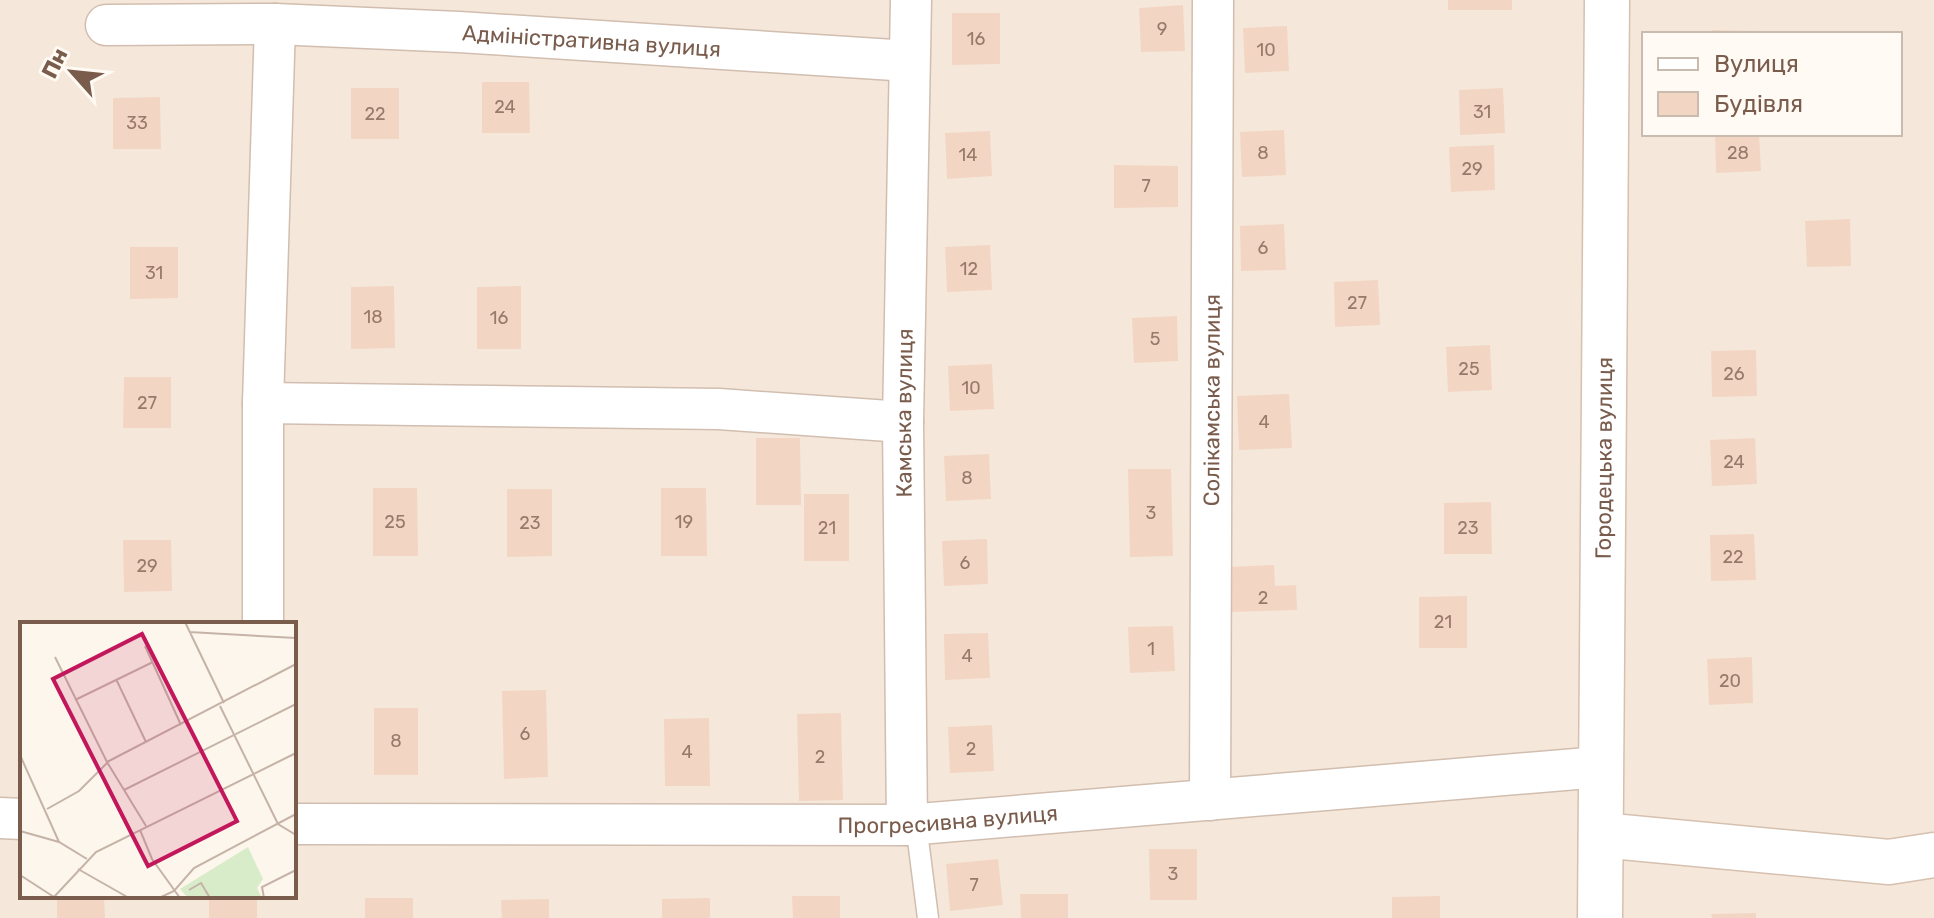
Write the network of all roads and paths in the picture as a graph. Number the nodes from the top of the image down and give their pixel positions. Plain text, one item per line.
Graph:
1 (911, 0) edge
2 (1213, 0) edge
3 (1607, 0) edge
4 (275, 24) junction
5 (106, 25) dead end
6 (909, 61) junction
7 (263, 403) junction
8 (903, 422) junction
9 (263, 622) edge
10 (1600, 767) junction
11 (1210, 800) junction
12 (0, 818) edge
13 (20, 819) edge
14 (296, 824) edge
15 (912, 824) junction
16 (1601, 835) junction
17 (1934, 855) edge
18 (928, 918) edge
19 (1600, 918) edge

1 - 6 street, Камська вулиця
2 - 11 street, Солікамська вулиця
3 - 10 main road, Городецька вулиця
4 - 5 street, Адміністративна вулиця
4 - 6 street, Адміністративна вулиця
4 - 7 street
6 - 8 street, Камська вулиця
7 - 8 street
7 - 9 street
8 - 15 street, Камська вулиця
10 - 11 street, Прогресивна вулиця
10 - 16 main road, Городецька вулиця
11 - 15 street, Прогресивна вулиця
12 - 13 street
14 - 15 street, Прогресивна вулиця
15 - 18 lane
16 - 17 main road
16 - 19 main road, Городецька вулиця

